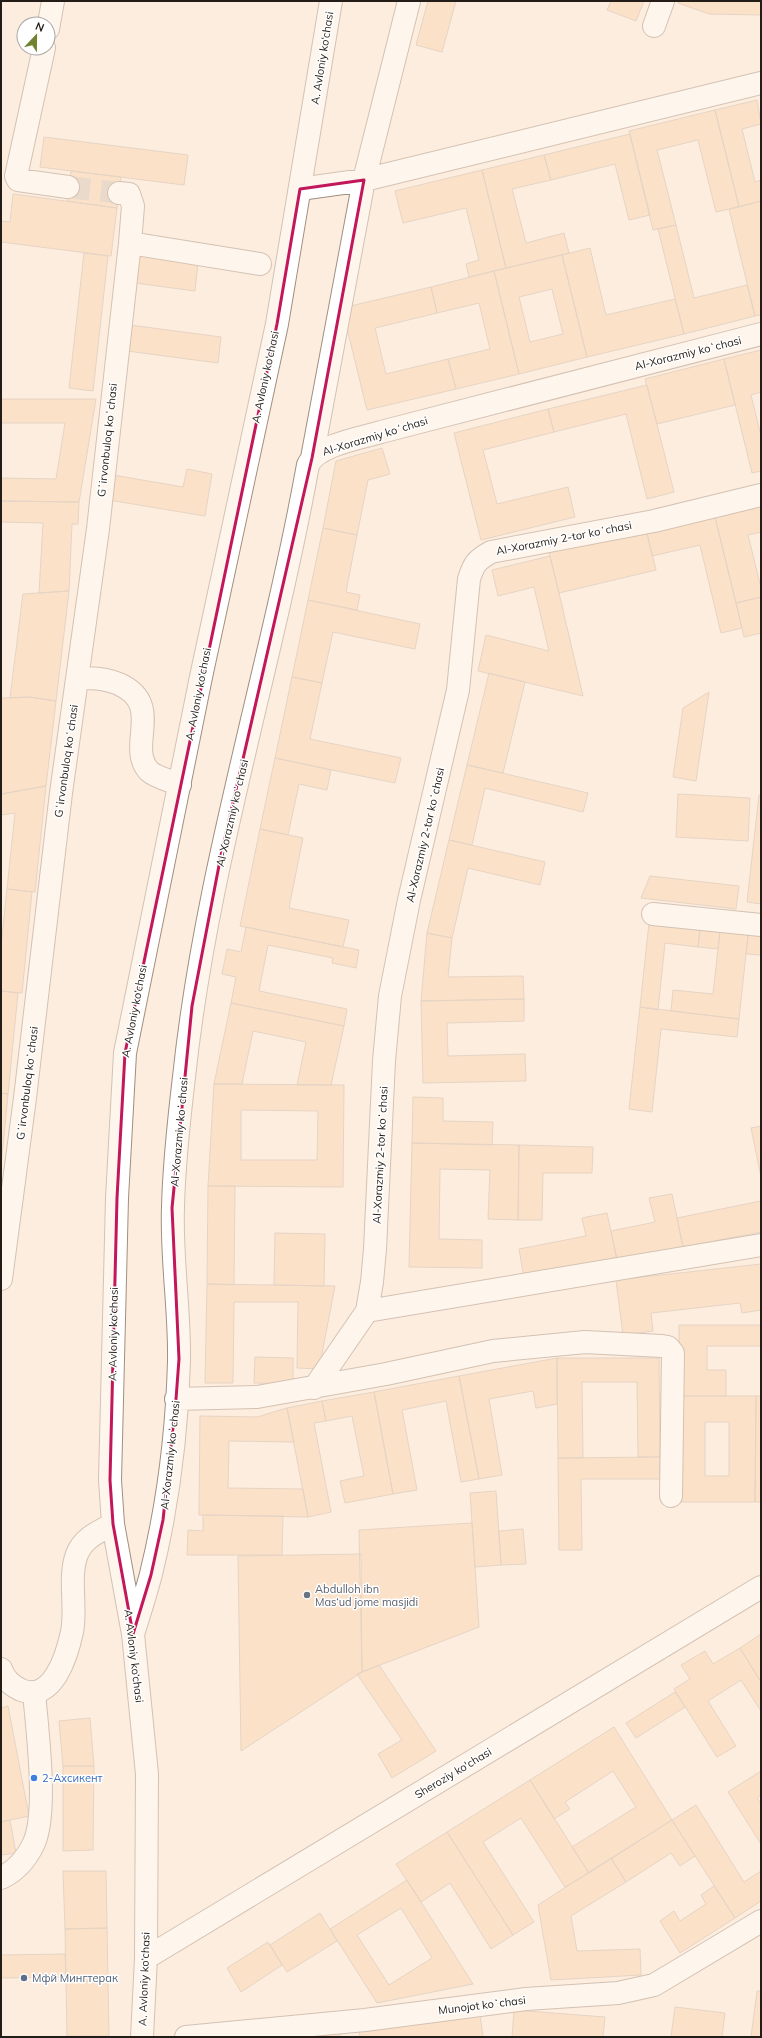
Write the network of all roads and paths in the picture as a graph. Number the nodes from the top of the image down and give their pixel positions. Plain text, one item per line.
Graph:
1 (53, 1) edge
2 (331, 1) edge
3 (409, 1) edge
4 (663, 1) edge
5 (50, 16) edge
6 (654, 26) dead end
7 (42, 56) edge
8 (761, 83) edge
9 (364, 180) junction
10 (68, 187) tunnel mouth
11 (300, 189) junction
12 (119, 193) tunnel mouth
13 (130, 243) junction
14 (260, 264) dead end
15 (761, 334) edge
16 (312, 458) junction
17 (761, 495) edge
18 (77, 679) junction
19 (180, 785) junction
20 (653, 914) dead end
21 (761, 925) edge
22 (761, 1245) edge
23 (1, 1279) edge
24 (366, 1311) junction
25 (314, 1388) junction
26 (176, 1399) junction
27 (671, 1496) dead end
28 (113, 1524) junction
29 (761, 1588) edge
30 (133, 1634) junction
31 (1, 1669) edge
32 (34, 1692) junction
33 (1, 1878) edge
34 (761, 1921) edge
35 (146, 1958) junction
36 (142, 2037) edge
37 (186, 2037) edge

1 - 5 street
2 - 11 street, A. Avloniy ko‘chasi
3 - 9 street
4 - 6 street
7 - 10 street
8 - 9 street
9 - 11 street
9 - 16 street
11 - 19 street, A. Avloniy ko‘chasi
12 - 13 street, Gʻirvonbuloq koʻchasi
13 - 14 street
13 - 18 street, Gʻirvonbuloq koʻchasi
15 - 16 street, Al-Xorazmiy koʻchasi
16 - 26 street, Al-Xorazmiy koʻchasi
17 - 24 street, Al-Xorazmiy 2-tor koʻchasi
18 - 19 street
18 - 23 street, Gʻirvonbuloq koʻchasi
19 - 28 street, A. Avloniy ko‘chasi
20 - 21 street
22 - 24 street
24 - 25 street, Al-Xorazmiy 2-tor koʻchasi
25 - 26 street
25 - 27 street
26 - 30 street, Al-Xorazmiy koʻchasi
28 - 30 street, A. Avloniy ko‘chasi
28 - 32 street
29 - 35 street, Sheroziy ko'chasi
30 - 35 street, A. Avloniy ko‘chasi
31 - 32 street
32 - 33 street
34 - 37 street, Munojot koʻchasi
35 - 36 street, A. Avloniy ko‘chasi

